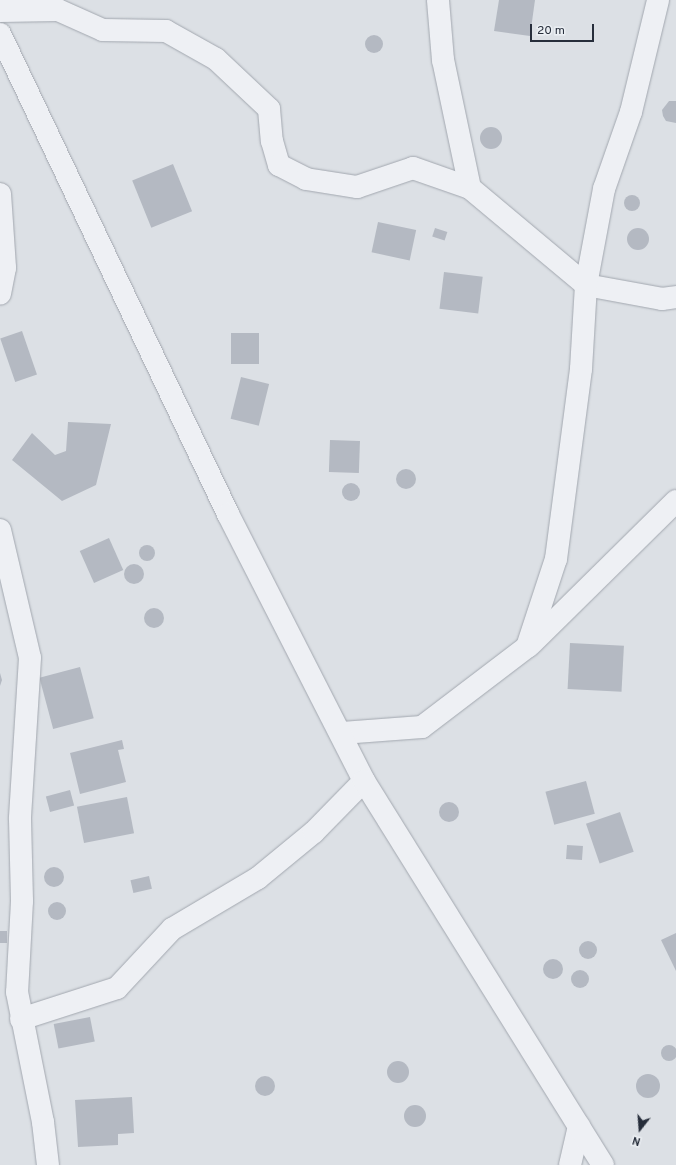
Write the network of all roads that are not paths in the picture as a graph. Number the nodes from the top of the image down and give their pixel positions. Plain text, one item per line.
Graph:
1 (438, 0) edge
2 (658, 0) edge
3 (0, 11) edge
4 (0, 34) edge
5 (470, 188) junction
6 (0, 194) edge
7 (586, 285) junction
8 (0, 294) edge
9 (676, 297) edge
10 (676, 501) edge
11 (0, 530) edge
12 (527, 647) junction
13 (342, 734) junction
14 (364, 781) junction
15 (21, 1019) junction
16 (579, 1126) junction
17 (48, 1165) edge
18 (570, 1165) edge
19 (603, 1165) edge

1 - 5 street
2 - 7 street
3 - 5 street
4 - 13 street
5 - 7 street
6 - 8 street
7 - 9 street
7 - 12 street
10 - 12 street
11 - 15 street
12 - 13 street
13 - 14 street
14 - 15 street
14 - 16 street
15 - 17 street
16 - 18 street
16 - 19 street

